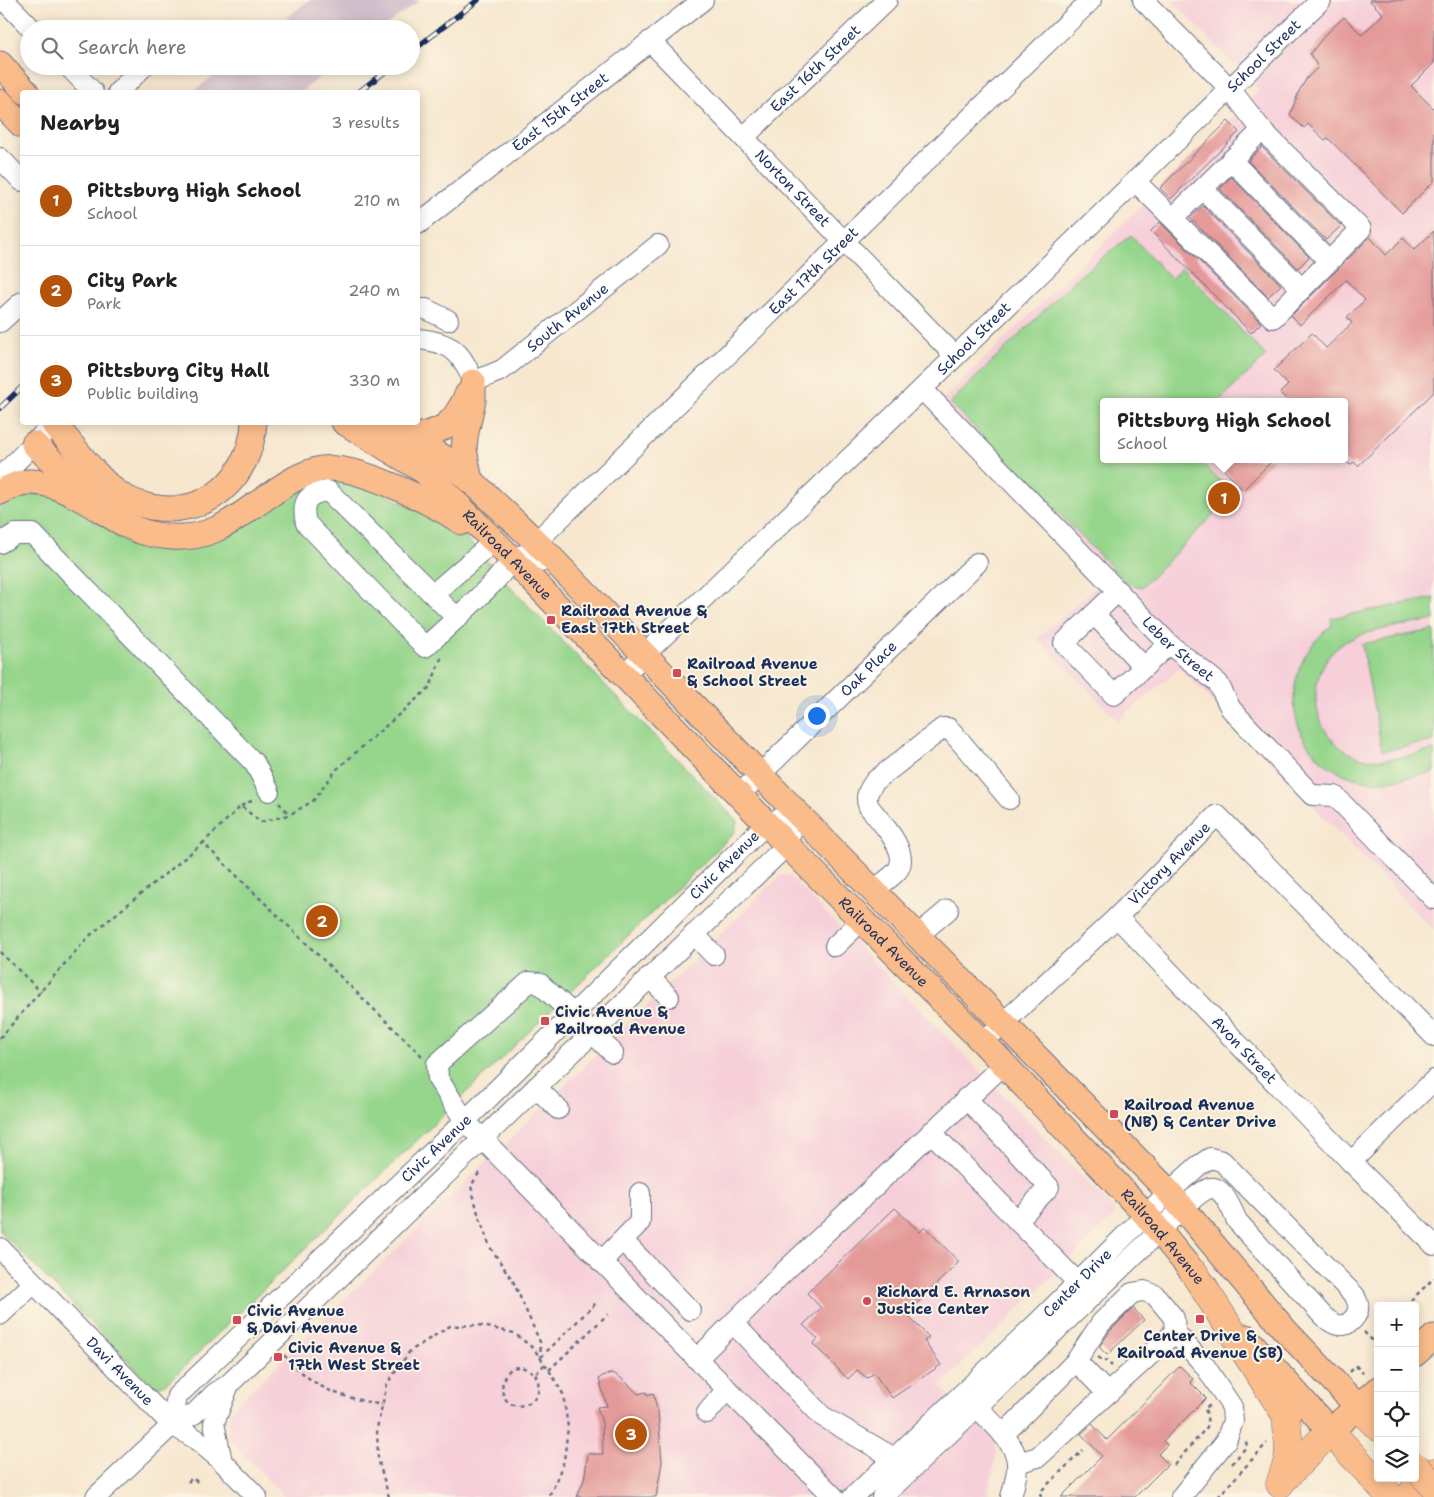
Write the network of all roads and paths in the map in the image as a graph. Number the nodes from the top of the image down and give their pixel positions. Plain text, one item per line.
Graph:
1 (4, 0) edge
2 (703, 0) edge
3 (887, 0) edge
4 (1091, 0) edge
5 (1144, 0) edge
6 (1322, 0) edge
7 (23, 20) edge
8 (650, 41) junction
9 (0, 64) edge
10 (77, 75) edge
11 (135, 75) edge
12 (1230, 89) junction
13 (24, 90) edge
14 (92, 90) edge
15 (120, 90) edge
16 (0, 102) edge
17 (20, 123) edge
18 (1262, 130) junction
19 (744, 137) junction
20 (0, 158) edge
21 (1231, 160) junction
22 (20, 179) edge
23 (1135, 181) junction
24 (1203, 189) junction
25 (1173, 218) junction
26 (420, 222) edge
27 (845, 241) junction
28 (658, 245) dead end
29 (1329, 261) junction
30 (1302, 288) junction
31 (20, 304) edge
32 (420, 309) edge
33 (448, 320) dead end
34 (0, 322) edge
35 (420, 340) edge
36 (955, 356) junction
37 (473, 382) junction
38 (922, 389) junction
39 (53, 425) edge
40 (57, 425) edge
41 (254, 425) edge
42 (349, 425) edge
43 (388, 425) edge
44 (409, 437) junction
45 (34, 444) junction
46 (0, 478) edge
47 (470, 480) junction
48 (0, 492) edge
49 (102, 510) junction
50 (0, 543) edge
51 (543, 550) junction
52 (504, 552) junction
53 (977, 563) dead end
54 (1117, 592) junction
55 (433, 594) junction
56 (1094, 614) junction
57 (457, 618) junction
58 (1169, 644) junction
59 (443, 652) dead end
60 (644, 654) junction
61 (1144, 667) junction
62 (623, 675) junction
63 (761, 774) junction
64 (269, 792) dead end
65 (739, 795) junction
66 (1009, 799) dead end
67 (797, 813) junction
68 (767, 823) junction
69 (203, 843) junction
70 (787, 845) junction
71 (873, 891) junction
72 (1434, 899) edge
73 (948, 910) dead end
74 (1118, 916) junction
75 (862, 920) junction
76 (694, 934) junction
77 (917, 936) junction
78 (835, 946) dead end
79 (0, 952) edge
80 (714, 955) dead end
81 (649, 978) junction
82 (41, 992) junction
83 (669, 997) dead end
84 (574, 1014) junction
85 (1004, 1023) junction
86 (592, 1033) junction
87 (1434, 1036) edge
88 (0, 1038) edge
89 (983, 1042) junction
90 (613, 1053) dead end
91 (1003, 1065) junction
92 (438, 1071) junction
93 (1434, 1080) edge
94 (536, 1087) junction
95 (966, 1098) junction
96 (558, 1109) dead end
97 (465, 1121) junction
98 (931, 1132) junction
99 (482, 1139) junction
100 (1351, 1162) junction
101 (479, 1173) dead end
102 (1251, 1190) junction
103 (640, 1193) dead end
104 (1176, 1201) junction
105 (1230, 1203) junction
106 (1017, 1221) junction
107 (1152, 1224) junction
108 (623, 1241) junction
109 (1434, 1245) edge
110 (0, 1248) edge
111 (602, 1262) junction
112 (1194, 1274) junction
113 (1434, 1278) edge
114 (1077, 1282) junction
115 (34, 1283) junction
116 (597, 1302) dead end
117 (1409, 1302) edge
118 (690, 1310) dead end
119 (608, 1314) dead end
120 (0, 1315) edge
121 (733, 1323) junction
122 (1174, 1325) junction
123 (1360, 1329) dead end
124 (1434, 1336) edge
125 (272, 1342) junction
126 (1374, 1343) edge
127 (1419, 1350) edge
128 (541, 1358) junction
129 (697, 1359) junction
130 (1076, 1361) junction
131 (545, 1364) junction
132 (549, 1370) junction
133 (535, 1374) junction
134 (1349, 1374) dead end
135 (1370, 1381) edge
136 (228, 1385) junction
137 (726, 1389) junction
138 (1107, 1393) junction
139 (963, 1394) junction
140 (1217, 1404) dead end
141 (382, 1405) junction
142 (1358, 1407) junction
143 (977, 1408) junction
144 (707, 1413) dead end
145 (1374, 1423) edge
146 (172, 1424) junction
147 (1330, 1431) junction
148 (1003, 1435) junction
149 (1267, 1443) dead end
150 (1083, 1450) dead end
151 (894, 1458) junction
152 (222, 1461) junction
153 (1017, 1463) junction
154 (1174, 1465) dead end
155 (1419, 1470) edge
156 (1434, 1472) edge
157 (188, 1482) dead end
158 (199, 1483) dead end
159 (1434, 1486) edge
160 (1274, 1490) edge
161 (248, 1494) edge
162 (96, 1497) edge
163 (388, 1497) edge
164 (547, 1497) edge
165 (834, 1497) edge
166 (853, 1497) edge
167 (882, 1497) edge
168 (1011, 1497) edge
169 (1041, 1497) edge
170 (1181, 1497) edge
171 (1218, 1497) edge
172 (1391, 1497) edge
173 (1408, 1497) edge

1 - 7 street
2 - 8 street, East 15th Street
3 - 19 street, East 16th Street
4 - 27 street, East 17th Street
5 - 12 street
6 - 12 street, School Street
8 - 19 street, Norton Street
8 - 26 street, East 15th Street
9 - 13 main road
10 - 14 street
11 - 15 street
12 - 18 street
12 - 23 street, School Street
16 - 17 main road
18 - 21 street
18 - 29 street
19 - 27 street, Norton Street
20 - 22 street
21 - 24 street
21 - 29 street
23 - 25 street
23 - 36 street, School Street
24 - 25 street
24 - 30 street
25 - 30 street
27 - 36 street, Norton Street
27 - 51 street, East 17th Street
28 - 37 street, South Avenue
29 - 30 street
31 - 34 street
32 - 33 street
35 - 37 street
36 - 38 street, School Street
37 - 44 main road
37 - 47 main road
38 - 54 street, Leber Street
38 - 60 street, School Street
39 - 45 street
40 - 41 main road
42 - 52 main road, Railroad Avenue
43 - 44 main road, Railroad Avenue
44 - 47 main road, Railroad Avenue
45 - 46 street
45 - 49 main road
47 - 51 main road, Railroad Avenue
48 - 49 main road
49 - 52 main road
50 - 64 street
51 - 52 street
51 - 60 main road, Railroad Avenue
52 - 55 street
52 - 57 street
52 - 62 main road, Railroad Avenue
53 - 63 street, Oak Place
54 - 56 street
54 - 58 street, Leber Street
55 - 57 street
55 - 57 street
56 - 61 street
56 - 61 street
58 - 61 street
58 - 72 street, Leber Street
59 - 69 path
60 - 62 street, School Street
60 - 63 main road, Railroad Avenue
62 - 65 main road, Railroad Avenue
63 - 65 street, Oak Place
63 - 67 main road, Railroad Avenue
65 - 68 main road, Railroad Avenue
66 - 71 street
67 - 68 street, Civic Avenue
67 - 70 street, Civic Avenue
67 - 71 main road, Railroad Avenue
68 - 70 main road, Railroad Avenue
68 - 84 street, Civic Avenue
69 - 82 path
69 - 92 path
70 - 75 main road, Railroad Avenue
70 - 76 street, Civic Avenue
71 - 77 main road, Railroad Avenue
73 - 77 street
74 - 85 street, Victory Avenue
74 - 87 street, Victory Avenue
74 - 100 street, Avon Street
75 - 78 street
75 - 89 main road, Railroad Avenue
76 - 80 street
76 - 81 street, Civic Avenue
77 - 85 main road, Railroad Avenue
79 - 82 path
81 - 83 street
81 - 86 street, Civic Avenue
82 - 88 path
84 - 86 street
84 - 92 street
84 - 97 street, Civic Avenue
85 - 89 street, Victory Avenue
85 - 104 main road, Railroad Avenue
86 - 90 street
86 - 94 street, Civic Avenue
89 - 91 main road, Railroad Avenue
91 - 95 street
91 - 107 main road, Railroad Avenue
92 - 97 street
93 - 100 street
94 - 96 street
94 - 99 street, Civic Avenue
95 - 98 street
95 - 106 street
97 - 99 street
97 - 146 street, Civic Avenue
98 - 106 street
98 - 121 street
99 - 111 street
99 - 125 street, Civic Avenue
100 - 109 street, Avon Street
101 - 128 path
102 - 104 street
102 - 105 street
102 - 105 street
103 - 108 street
104 - 105 street
104 - 107 street, Center Drive
104 - 142 main road, Railroad Avenue
106 - 114 street
107 - 112 main road, Railroad Avenue
107 - 114 street, Center Drive
107 - 143 street, Center Drive
108 - 111 street
108 - 118 street
110 - 115 street, Davi Avenue
111 - 129 street
112 - 147 main road, Railroad Avenue
112 - 160 highway
113 - 117 path
114 - 139 street, Center Drive
115 - 120 street
115 - 146 street, Davi Avenue
116 - 128 path
119 - 132 path
121 - 129 street
121 - 151 street
122 - 130 street
122 - 138 street
122 - 170 street
123 - 126 path
124 - 127 main road
125 - 136 street, Civic Avenue
125 - 141 path
128 - 131 path
128 - 141 path
129 - 137 street
130 - 138 street
130 - 148 street
131 - 132 path
131 - 133 path
132 - 164 path
133 - 133 path
134 - 135 path
135 - 142 main road
136 - 146 street, Civic Avenue
136 - 152 street
137 - 144 street
137 - 165 street
138 - 153 street
139 - 143 street
139 - 151 street, Center Drive
140 - 154 path
141 - 163 path
142 - 145 highway, Railroad Avenue
142 - 147 main road
143 - 148 street
143 - 167 street, Center Drive
146 - 152 street, Davi Avenue
146 - 162 street
147 - 160 highway
147 - 172 highway, Railroad Avenue
148 - 153 street
149 - 171 path
150 - 169 path
151 - 166 street, Center Drive
152 - 161 street, Davi Avenue
153 - 168 street
155 - 159 highway, bridge
156 - 173 highway
157 - 158 path

